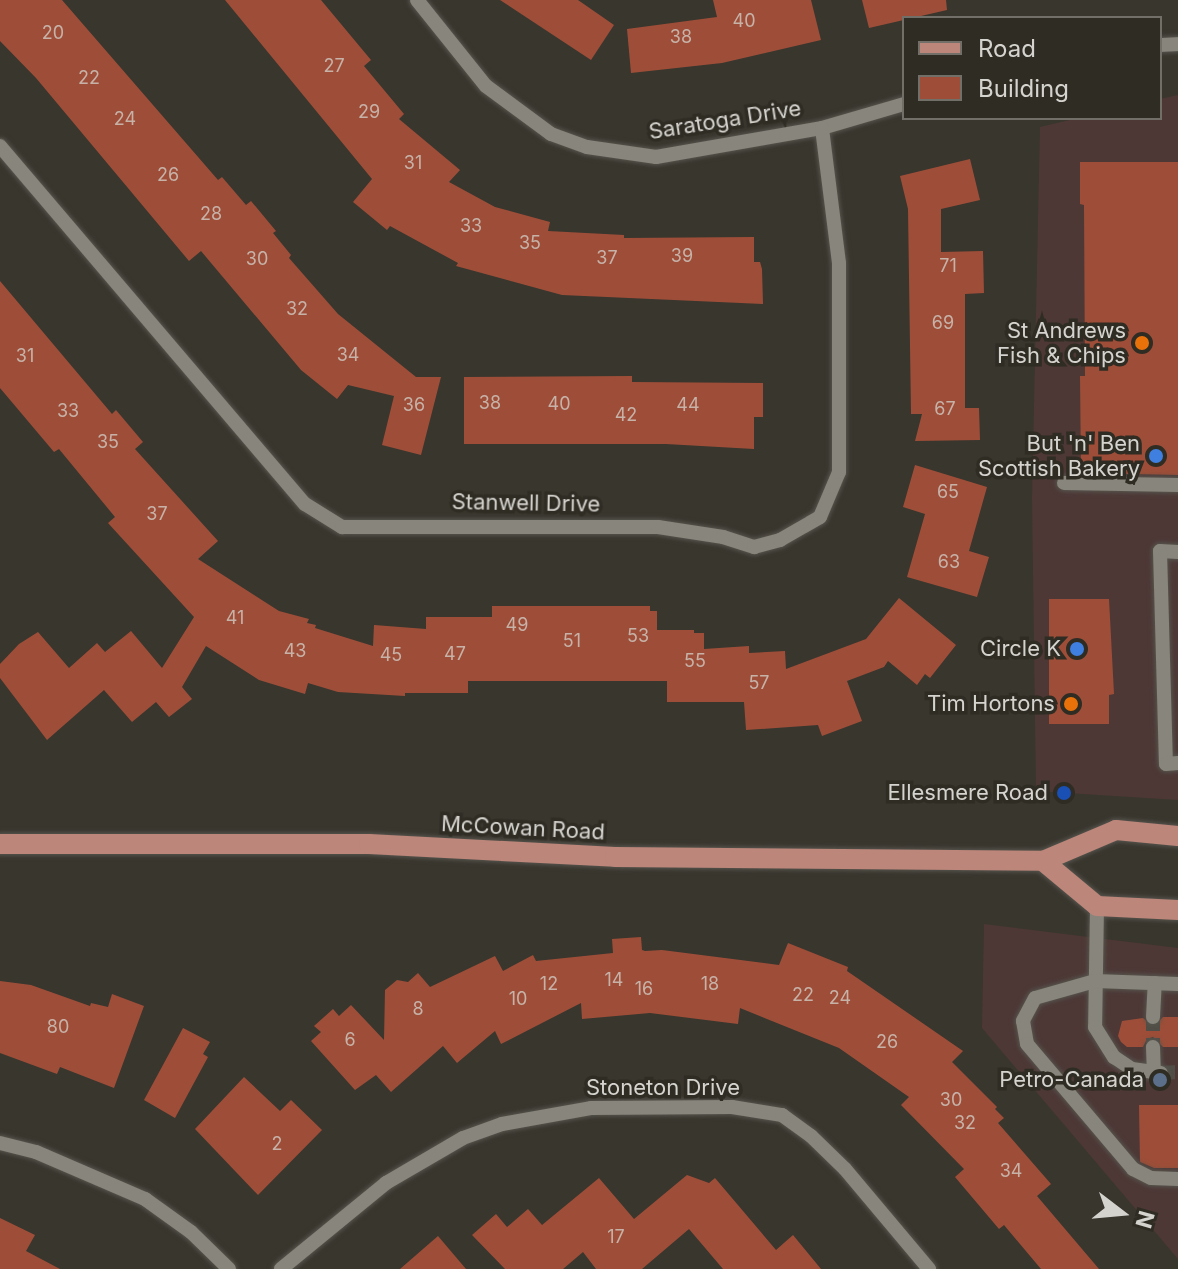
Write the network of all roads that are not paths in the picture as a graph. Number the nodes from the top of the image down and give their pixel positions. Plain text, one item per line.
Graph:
1 (417, 0) edge
2 (902, 105) edge
3 (822, 128) junction
4 (0, 146) edge
5 (1064, 483) dead end
6 (1178, 485) edge
7 (1178, 552) edge
8 (1178, 606) edge
9 (1161, 607) junction
10 (1170, 651) edge
11 (1171, 686) edge
12 (1171, 718) edge
13 (1178, 763) edge
14 (1178, 836) edge
15 (0, 844) edge
16 (1043, 861) junction
17 (1097, 906) junction
18 (1178, 910) edge
19 (1095, 981) junction
20 (1155, 983) junction
21 (1178, 984) edge
22 (1153, 1017) tunnel mouth
23 (1153, 1047) tunnel mouth
24 (0, 1143) edge
25 (1178, 1179) edge
26 (229, 1269) edge
27 (281, 1269) edge
28 (929, 1269) edge

1 - 3 street, Saratoga Drive
2 - 3 street, Saratoga Drive
3 - 4 street, Stanwell Drive
5 - 6 street
7 - 9 street
8 - 9 street
9 - 10 street
10 - 11 street
11 - 12 street
12 - 13 street
14 - 16 main road, McCowan Road
15 - 16 main road, McCowan Road
16 - 17 main road
17 - 18 main road
17 - 19 street
19 - 20 street
19 - 23 street
19 - 25 street
20 - 21 street
20 - 22 street
24 - 26 street
27 - 28 street, Stoneton Drive

